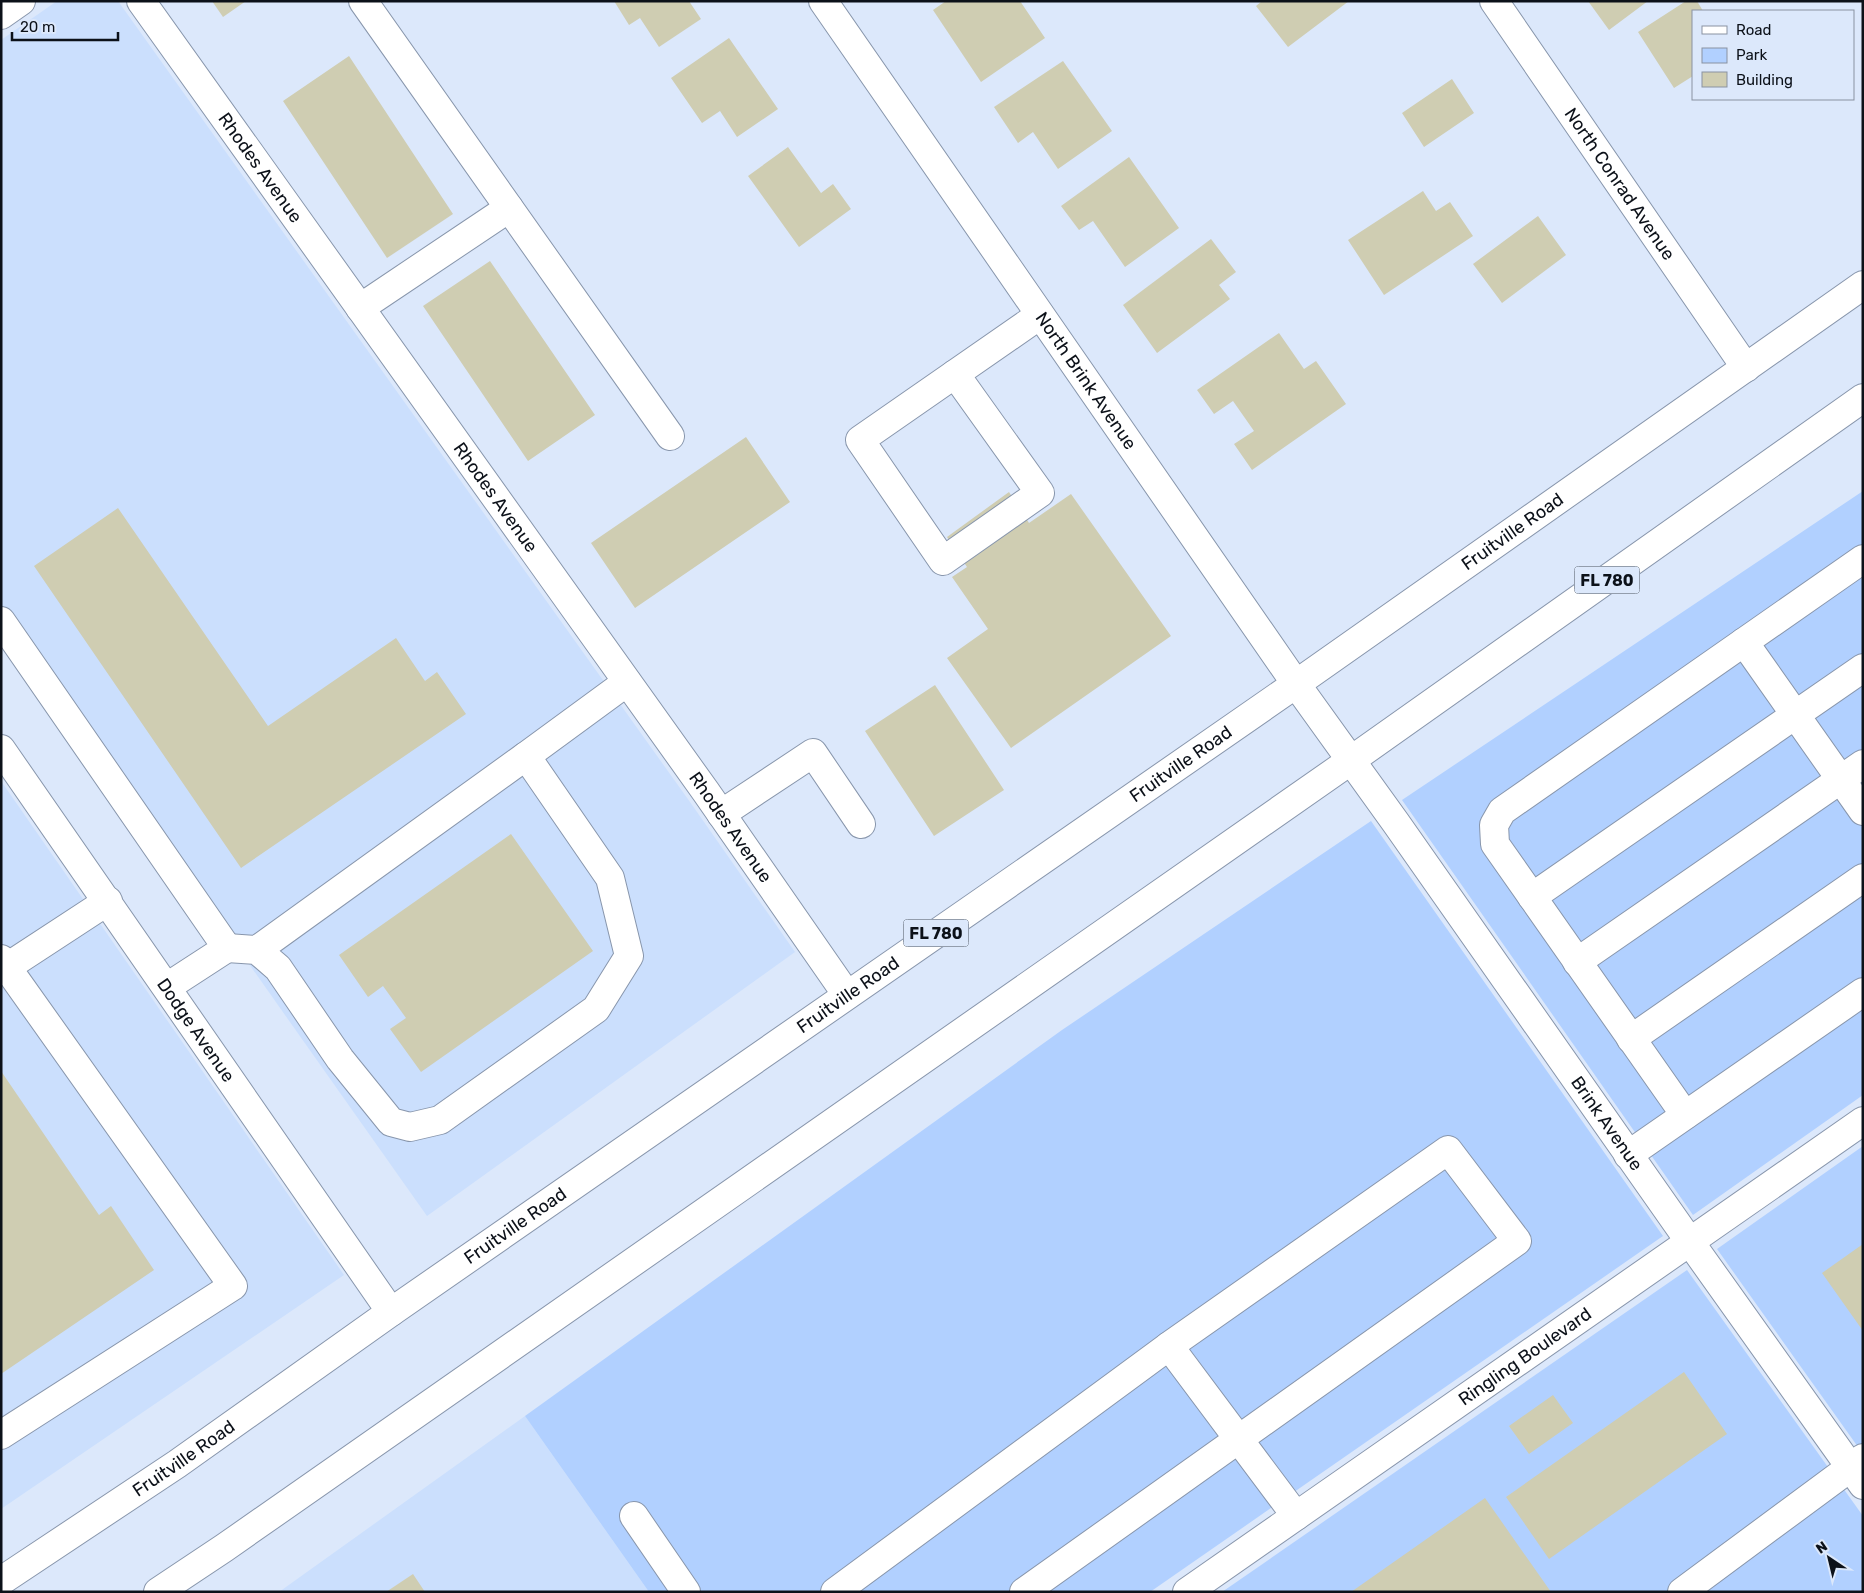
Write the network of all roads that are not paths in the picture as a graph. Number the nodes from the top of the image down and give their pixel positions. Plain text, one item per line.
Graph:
1 (21, 1) edge
2 (141, 1) edge
3 (363, 1) edge
4 (823, 1) edge
5 (1494, 1) edge
6 (1, 15) edge
7 (508, 208) junction
8 (1863, 285) edge
9 (360, 308) junction
10 (1040, 315) junction
11 (1746, 368) junction
12 (955, 374) junction
13 (1863, 398) edge
14 (670, 436) dead end
15 (1863, 559) edge
16 (1, 621) edge
17 (1744, 642) junction
18 (1863, 668) edge
19 (627, 682) junction
20 (1296, 684) junction
21 (1795, 715) junction
22 (1, 749) edge
23 (526, 756) junction
24 (1350, 761) junction
25 (1863, 764) edge
26 (1840, 779) junction
27 (1863, 811) edge
28 (721, 814) junction
29 (861, 824) dead end
30 (1863, 878) edge
31 (1532, 897) junction
32 (108, 901) junction
33 (227, 948) junction
34 (257, 950) junction
35 (1577, 962) junction
36 (3, 966) edge
37 (167, 987) junction
38 (1863, 992) edge
39 (847, 995) junction
40 (1631, 1039) junction
41 (1685, 1115) junction
42 (1863, 1121) edge
43 (1628, 1155) junction
44 (1690, 1242) junction
45 (391, 1312) junction
46 (1169, 1346) junction
47 (1, 1436) edge
48 (1238, 1439) junction
49 (1858, 1470) edge
50 (634, 1516) dead end
51 (1296, 1516) junction
52 (3, 1577) edge
53 (158, 1592) edge
54 (686, 1592) edge
55 (835, 1592) edge
56 (1024, 1592) edge
57 (1187, 1592) edge
58 (1682, 1592) edge

1 - 6 street
2 - 9 street, Rhodes Avenue
3 - 7 street
4 - 10 street, North Brink Avenue
5 - 11 street, North Conrad Avenue
7 - 9 street
7 - 14 street
8 - 11 street, Fruitville Road / FL 780
9 - 19 street, Rhodes Avenue
10 - 12 street
10 - 20 street, North Brink Avenue
11 - 20 street, Fruitville Road / FL 780
12 - 12 street
13 - 24 street, FL 780
15 - 17 street
16 - 33 street
17 - 21 street
17 - 31 street
18 - 21 street
19 - 23 street
19 - 28 street, Rhodes Avenue
20 - 24 street, North Brink Avenue
20 - 39 street, Fruitville Road / FL 780
21 - 26 street
21 - 31 street
22 - 32 street, Dodge Avenue
23 - 34 street
23 - 34 street
24 - 43 street, Brink Avenue
24 - 53 street, FL 780
25 - 26 street
26 - 27 street
26 - 35 street
28 - 29 street
28 - 39 street, Rhodes Avenue
30 - 40 street
31 - 35 street
32 - 36 street
32 - 37 street, Dodge Avenue
33 - 34 street
33 - 37 street
35 - 40 street
36 - 47 street
37 - 45 street, Dodge Avenue
38 - 41 street
39 - 45 street, Fruitville Road / FL 780
40 - 41 street
41 - 43 street
42 - 44 street, Ringling Boulevard
43 - 44 street, Brink Avenue
44 - 49 street, Brink Avenue
44 - 51 street, Ringling Boulevard
45 - 52 street, Fruitville Road / FL 780
46 - 48 street
46 - 48 street
46 - 55 street
48 - 51 street
48 - 56 street
49 - 58 street
50 - 54 street
51 - 57 street, Ringling Boulevard

